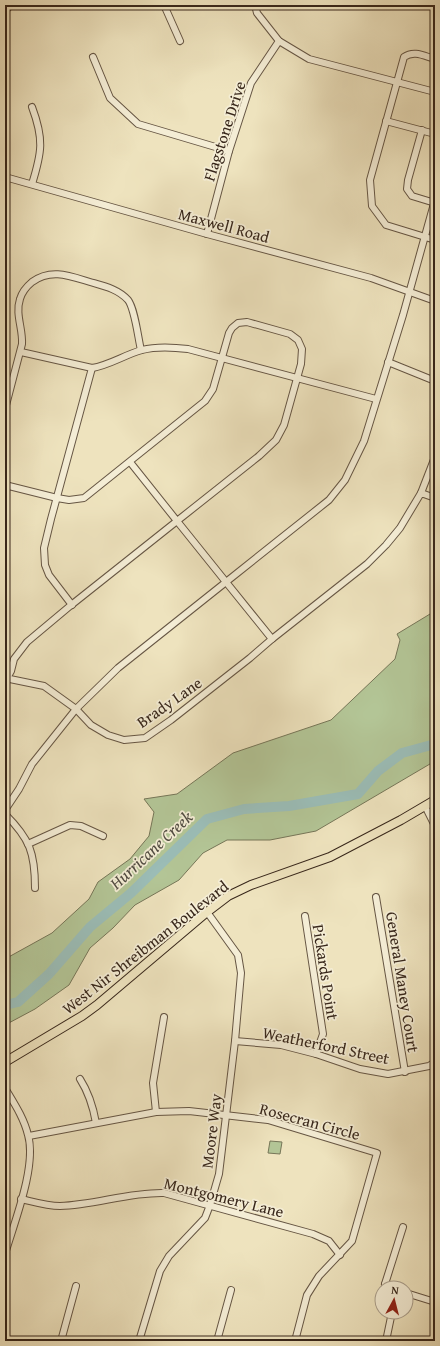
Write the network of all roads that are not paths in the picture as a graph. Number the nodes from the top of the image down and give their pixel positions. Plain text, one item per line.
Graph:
1 (11, 5) edge
2 (164, 5) edge
3 (255, 5) edge
4 (5, 11) edge
5 (180, 41) dead end
6 (279, 41) junction
7 (93, 57) dead end
8 (435, 59) edge
9 (398, 82) junction
10 (435, 92) edge
11 (32, 107) dead end
12 (386, 121) junction
13 (422, 130) junction
14 (435, 134) edge
15 (229, 151) junction
16 (5, 177) edge
17 (32, 184) junction
18 (435, 202) edge
19 (206, 234) junction
20 (425, 237) junction
21 (435, 240) edge
22 (409, 292) junction
23 (435, 301) edge
24 (141, 350) junction
25 (21, 352) junction
26 (222, 358) junction
27 (388, 362) junction
28 (92, 368) junction
29 (297, 378) junction
30 (435, 381) edge
31 (376, 399) junction
32 (5, 409) edge
33 (435, 458) edge
34 (130, 462) junction
35 (5, 485) edge
36 (421, 493) junction
37 (57, 498) junction
38 (435, 498) edge
39 (177, 521) junction
40 (226, 582) junction
41 (72, 605) junction
42 (272, 639) junction
43 (6, 678) edge
44 (76, 709) junction
45 (435, 800) edge
46 (425, 806) junction
47 (5, 810) edge
48 (5, 814) edge
49 (435, 826) edge
50 (103, 836) dead end
51 (28, 844) junction
52 (35, 888) dead end
53 (376, 897) dead end
54 (207, 912) junction
55 (305, 916) dead end
56 (164, 1017) dead end
57 (235, 1041) junction
58 (316, 1054) junction
59 (5, 1062) edge
60 (435, 1062) edge
61 (405, 1072) junction
62 (80, 1079) dead end
63 (5, 1088) edge
64 (156, 1112) junction
65 (226, 1116) junction
66 (96, 1123) junction
67 (29, 1136) junction
68 (21, 1199) junction
69 (210, 1206) junction
70 (403, 1227) dead end
71 (6, 1247) edge
72 (5, 1254) edge
73 (340, 1255) junction
74 (387, 1280) edge
75 (76, 1286) dead end
76 (231, 1290) dead end
77 (414, 1298) edge
78 (435, 1302) edge
79 (391, 1320) edge
80 (62, 1341) edge
81 (139, 1341) edge
82 (217, 1341) edge
83 (295, 1341) edge
84 (386, 1341) edge

1 - 4 street
2 - 5 street
3 - 6 street
6 - 9 street
6 - 15 street, Flagstone Drive
7 - 15 street
8 - 9 street
9 - 10 street
9 - 12 street
11 - 17 street
12 - 13 street
12 - 20 street
13 - 14 street
13 - 18 street
15 - 19 street, Flagstone Drive
16 - 17 street, Maxwell Road
17 - 19 street, Maxwell Road
18 - 20 street
19 - 22 street, Maxwell Road
20 - 21 street
20 - 22 street
22 - 23 street, Maxwell Road
22 - 27 street
24 - 25 street
24 - 26 street
24 - 28 street
25 - 28 street
25 - 32 street
26 - 29 street
26 - 29 street
26 - 34 street
27 - 30 street
27 - 31 street
28 - 37 street
29 - 31 street
29 - 39 street
31 - 40 street
33 - 36 street, Brady Lane
34 - 37 street
34 - 39 street
35 - 37 street
36 - 38 street
36 - 42 street, Brady Lane
37 - 41 street
39 - 40 street
39 - 41 street
40 - 42 street
40 - 44 street
41 - 43 street
42 - 44 street, Brady Lane
43 - 44 street, Brady Lane
44 - 47 street
45 - 46 main road, West Nir Shreibman Boulevard
46 - 49 street
46 - 54 main road, West Nir Shreibman Boulevard
48 - 51 street
50 - 51 street
51 - 52 street
53 - 61 street, General Maney Court
54 - 57 street, Moore Way
54 - 59 main road, West Nir Shreibman Boulevard
55 - 58 street, Pickards Point
56 - 64 street
57 - 58 street, Weatherford Street
57 - 65 street, Moore Way
58 - 61 street, Weatherford Street
60 - 61 street, Weatherford Street
62 - 66 street
63 - 67 street
64 - 65 street, Rosecran Circle
64 - 66 street, Rosecran Circle
65 - 69 street, Moore Way
65 - 73 street, Rosecran Circle
66 - 67 street, Rosecran Circle
67 - 68 street
68 - 69 street, Montgomery Lane
68 - 71 street
69 - 73 street, Montgomery Lane
69 - 81 street, Moore Way
70 - 74 street
71 - 72 street
73 - 83 street, Rosecran Circle
75 - 80 street
76 - 82 street
77 - 78 street
79 - 84 street

